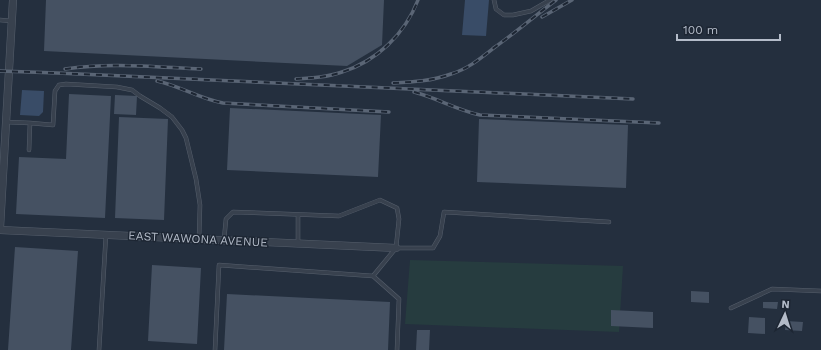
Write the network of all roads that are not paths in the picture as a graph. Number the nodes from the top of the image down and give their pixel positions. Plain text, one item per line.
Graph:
1 (13, 0) edge
2 (494, 0) edge
3 (550, 0) edge
4 (0, 20) edge
5 (12, 21) junction
6 (6, 122) junction
7 (30, 124) junction
8 (29, 150) dead end
9 (298, 215) junction
10 (609, 222) dead end
11 (0, 229) edge
12 (106, 234) junction
13 (199, 238) junction
14 (224, 240) junction
15 (298, 243) junction
16 (396, 248) junction
17 (373, 276) junction
18 (821, 291) edge
19 (731, 308) dead end
20 (100, 350) edge
21 (215, 350) edge
22 (397, 350) edge

1 - 5 street
2 - 3 lane
4 - 5 lane
5 - 6 street
6 - 7 lane
6 - 11 street
7 - 8 lane
7 - 13 lane
9 - 14 lane
9 - 15 lane
9 - 16 lane
10 - 16 lane
11 - 12 street, EAST WAWONA AVENUE
12 - 13 street, EAST WAWONA AVENUE
12 - 20 lane
13 - 14 street, EAST WAWONA AVENUE
14 - 15 street, EAST WAWONA AVENUE
15 - 16 street, EAST WAWONA AVENUE
16 - 17 lane
17 - 21 lane
17 - 22 lane
18 - 19 lane

